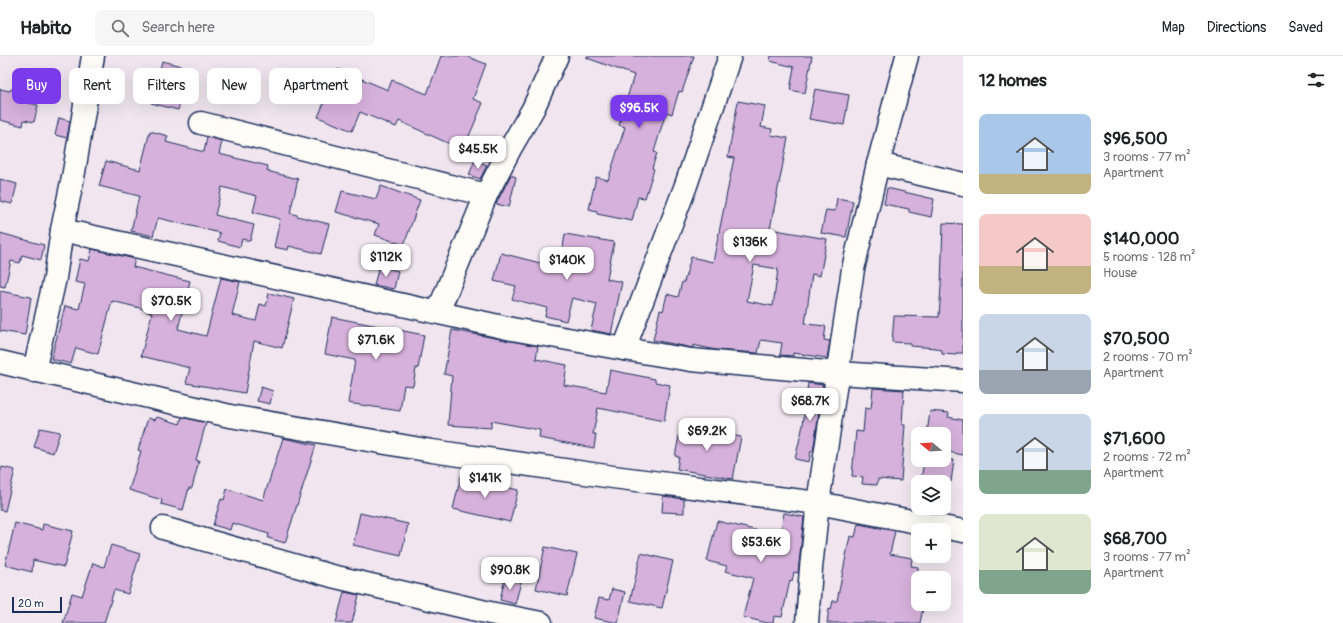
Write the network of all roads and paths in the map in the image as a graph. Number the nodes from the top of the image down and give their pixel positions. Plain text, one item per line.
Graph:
1 (93, 56) edge
2 (557, 56) edge
3 (730, 56) edge
4 (907, 56) edge
5 (201, 123) dead end
6 (878, 164) junction
7 (963, 184) edge
8 (486, 195) junction
9 (62, 230) junction
10 (438, 312) junction
11 (624, 349) junction
12 (0, 362) edge
13 (34, 371) junction
14 (838, 373) junction
15 (963, 381) edge
16 (818, 503) junction
17 (163, 528) dead end
18 (963, 531) edge
19 (541, 623) edge
20 (807, 623) edge

1 - 9 street
2 - 8 street
3 - 11 street
4 - 6 street
5 - 8 street
6 - 7 street
6 - 14 street
8 - 10 street
9 - 10 street
9 - 13 street
10 - 11 street
11 - 14 street
12 - 13 street
13 - 16 street
14 - 15 street
14 - 16 street
16 - 18 street
16 - 20 street
17 - 19 street

